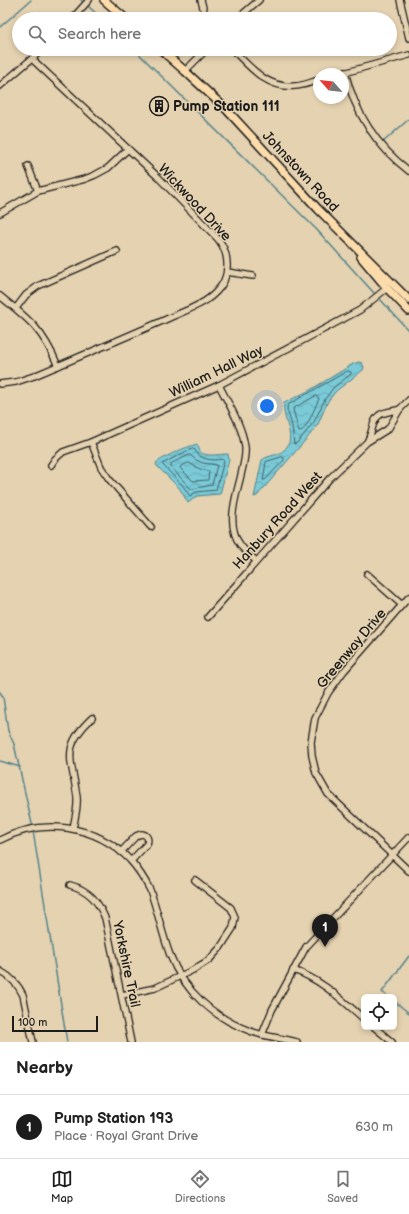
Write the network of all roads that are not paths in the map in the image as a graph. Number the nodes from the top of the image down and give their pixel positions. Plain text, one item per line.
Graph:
1 (90, 0) edge
2 (104, 0) edge
3 (201, 0) edge
4 (259, 0) edge
5 (400, 0) edge
6 (79, 12) edge
7 (118, 12) edge
8 (204, 12) edge
9 (245, 12) edge
10 (409, 38) edge
11 (409, 55) edge
12 (35, 56) edge
13 (168, 56) edge
14 (200, 56) edge
15 (239, 56) edge
16 (32, 59) junction
17 (185, 71) junction
18 (349, 71) edge
19 (313, 81) edge
20 (0, 86) edge
21 (349, 90) edge
22 (128, 149) junction
23 (28, 166) dead end
24 (409, 171) edge
25 (38, 191) junction
26 (0, 213) edge
27 (353, 245) junction
28 (117, 251) dead end
29 (227, 272) junction
30 (253, 276) dead end
31 (386, 288) junction
32 (0, 296) edge
33 (409, 300) edge
34 (16, 308) junction
35 (409, 311) edge
36 (58, 366) junction
37 (0, 384) edge
38 (219, 385) junction
39 (409, 400) edge
40 (400, 409) junction
41 (91, 442) junction
42 (367, 442) junction
43 (51, 465) dead end
44 (150, 527) dead end
45 (256, 561) junction
46 (368, 574) dead end
47 (409, 597) edge
48 (402, 605) junction
49 (208, 617) dead end
50 (92, 718) dead end
51 (73, 828) junction
52 (409, 837) edge
53 (0, 840) edge
54 (121, 852) junction
55 (392, 855) junction
56 (131, 861) junction
57 (409, 871) edge
58 (195, 880) dead end
59 (70, 885) dead end
60 (293, 970) junction
61 (0, 971) edge
62 (180, 975) junction
63 (122, 994) junction
64 (361, 1016) edge
65 (378, 1030) edge
66 (262, 1035) junction
67 (33, 1042) edge
68 (131, 1042) edge
69 (297, 1042) edge
70 (392, 1042) edge

1 - 6 street
2 - 7 main road
3 - 8 street
4 - 9 street
5 - 10 street
11 - 18 street
12 - 16 street
13 - 17 main road, Johnstown Road
14 - 17 street
15 - 19 street
16 - 20 street
16 - 22 street, Wickwood Drive
17 - 27 main road, Johnstown Road
21 - 24 street
22 - 25 street
22 - 29 street, Wickwood Drive
23 - 25 street
25 - 26 street
27 - 31 main road, Johnstown Road
27 - 33 main road, Johnstown Road
28 - 34 street
29 - 30 street
29 - 36 street
31 - 35 main road, Johnstown Road
31 - 38 street, William Hall Way
32 - 34 street
34 - 36 street
36 - 37 street
38 - 41 street, William Hall Way
38 - 45 street
39 - 40 street, Hanbury Road West
40 - 42 street, Hanbury Road West
40 - 42 street, Hanbury Road West
41 - 43 street, William Hall Way
41 - 44 street
42 - 45 street, Hanbury Road West
45 - 49 street, Hanbury Road West
46 - 48 street
47 - 48 street, Greenway Drive
48 - 55 street, Greenway Drive
50 - 51 street
51 - 53 street
51 - 54 street
52 - 55 street
54 - 56 street
54 - 56 street
55 - 57 street, Greenway Drive
55 - 60 street
56 - 62 street
58 - 62 street
59 - 63 street, Yorkshire Trail
60 - 64 street
60 - 66 street
61 - 67 street
62 - 63 street
62 - 66 street
63 - 68 street, Yorkshire Trail
65 - 70 street
66 - 69 street

